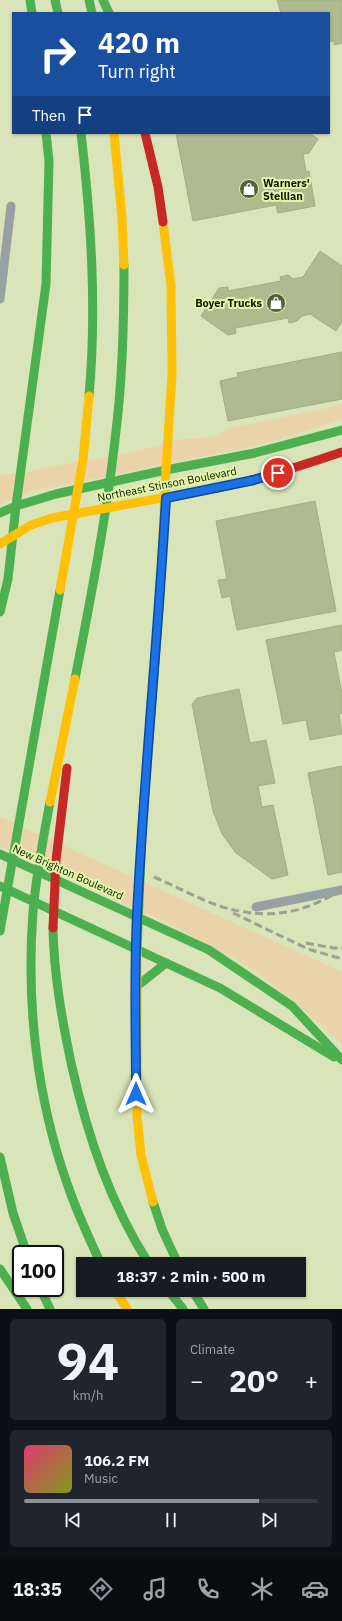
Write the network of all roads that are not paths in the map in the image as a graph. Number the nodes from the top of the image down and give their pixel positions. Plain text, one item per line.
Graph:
1 (30, 0) edge
2 (55, 0) edge
3 (89, 0) edge
4 (103, 0) edge
5 (32, 12) edge
6 (58, 12) edge
7 (92, 12) edge
8 (109, 12) edge
9 (46, 134) edge
10 (81, 134) edge
11 (114, 134) edge
12 (145, 134) edge
13 (10, 206) dead end
14 (0, 299) edge
15 (342, 430) edge
16 (342, 452) edge
17 (166, 470) junction
18 (166, 498) junction
19 (16, 506) junction
20 (0, 513) edge
21 (12, 536) junction
22 (0, 544) edge
23 (0, 608) edge
24 (84, 628) junction
25 (0, 854) edge
26 (0, 886) edge
27 (342, 890) edge
28 (256, 907) dead end
29 (137, 916) junction
30 (0, 931) edge
31 (137, 950) junction
32 (166, 963) junction
33 (136, 987) junction
34 (342, 1061) edge
35 (0, 1157) edge
36 (24, 1245) edge
37 (97, 1257) edge
38 (145, 1257) edge
39 (175, 1257) edge
40 (0, 1269) edge
41 (44, 1297) edge
42 (119, 1297) edge
43 (174, 1297) edge
44 (196, 1297) edge
45 (28, 1309) edge
46 (50, 1309) edge
47 (127, 1309) edge
48 (183, 1309) edge
49 (204, 1309) edge

1 - 5 main road
2 - 6 main road
3 - 7 main road
4 - 8 main road
9 - 19 main road
10 - 30 main road
11 - 24 main road
12 - 17 main road
13 - 14 street
15 - 17 main road, Northeast Stinson Boulevard
16 - 18 main road, Northeast Stinson Boulevard
17 - 18 main road
17 - 19 main road, Northeast Stinson Boulevard
18 - 21 main road, Northeast Stinson Boulevard
18 - 29 main road
19 - 20 main road, Northeast Stinson Boulevard
19 - 21 main road
21 - 22 main road, Northeast Stinson Boulevard
21 - 23 main road
24 - 37 main road
24 - 38 main road
25 - 29 main road, New Brighton Boulevard
26 - 31 main road, New Brighton Boulevard
27 - 28 street
29 - 31 main road
29 - 34 main road, New Brighton Boulevard
31 - 32 main road, New Brighton Boulevard
31 - 33 main road
32 - 33 main road
32 - 34 main road, New Brighton Boulevard
33 - 39 main road
35 - 36 main road
40 - 45 main road
41 - 46 main road
42 - 47 main road
43 - 48 main road
44 - 49 main road

